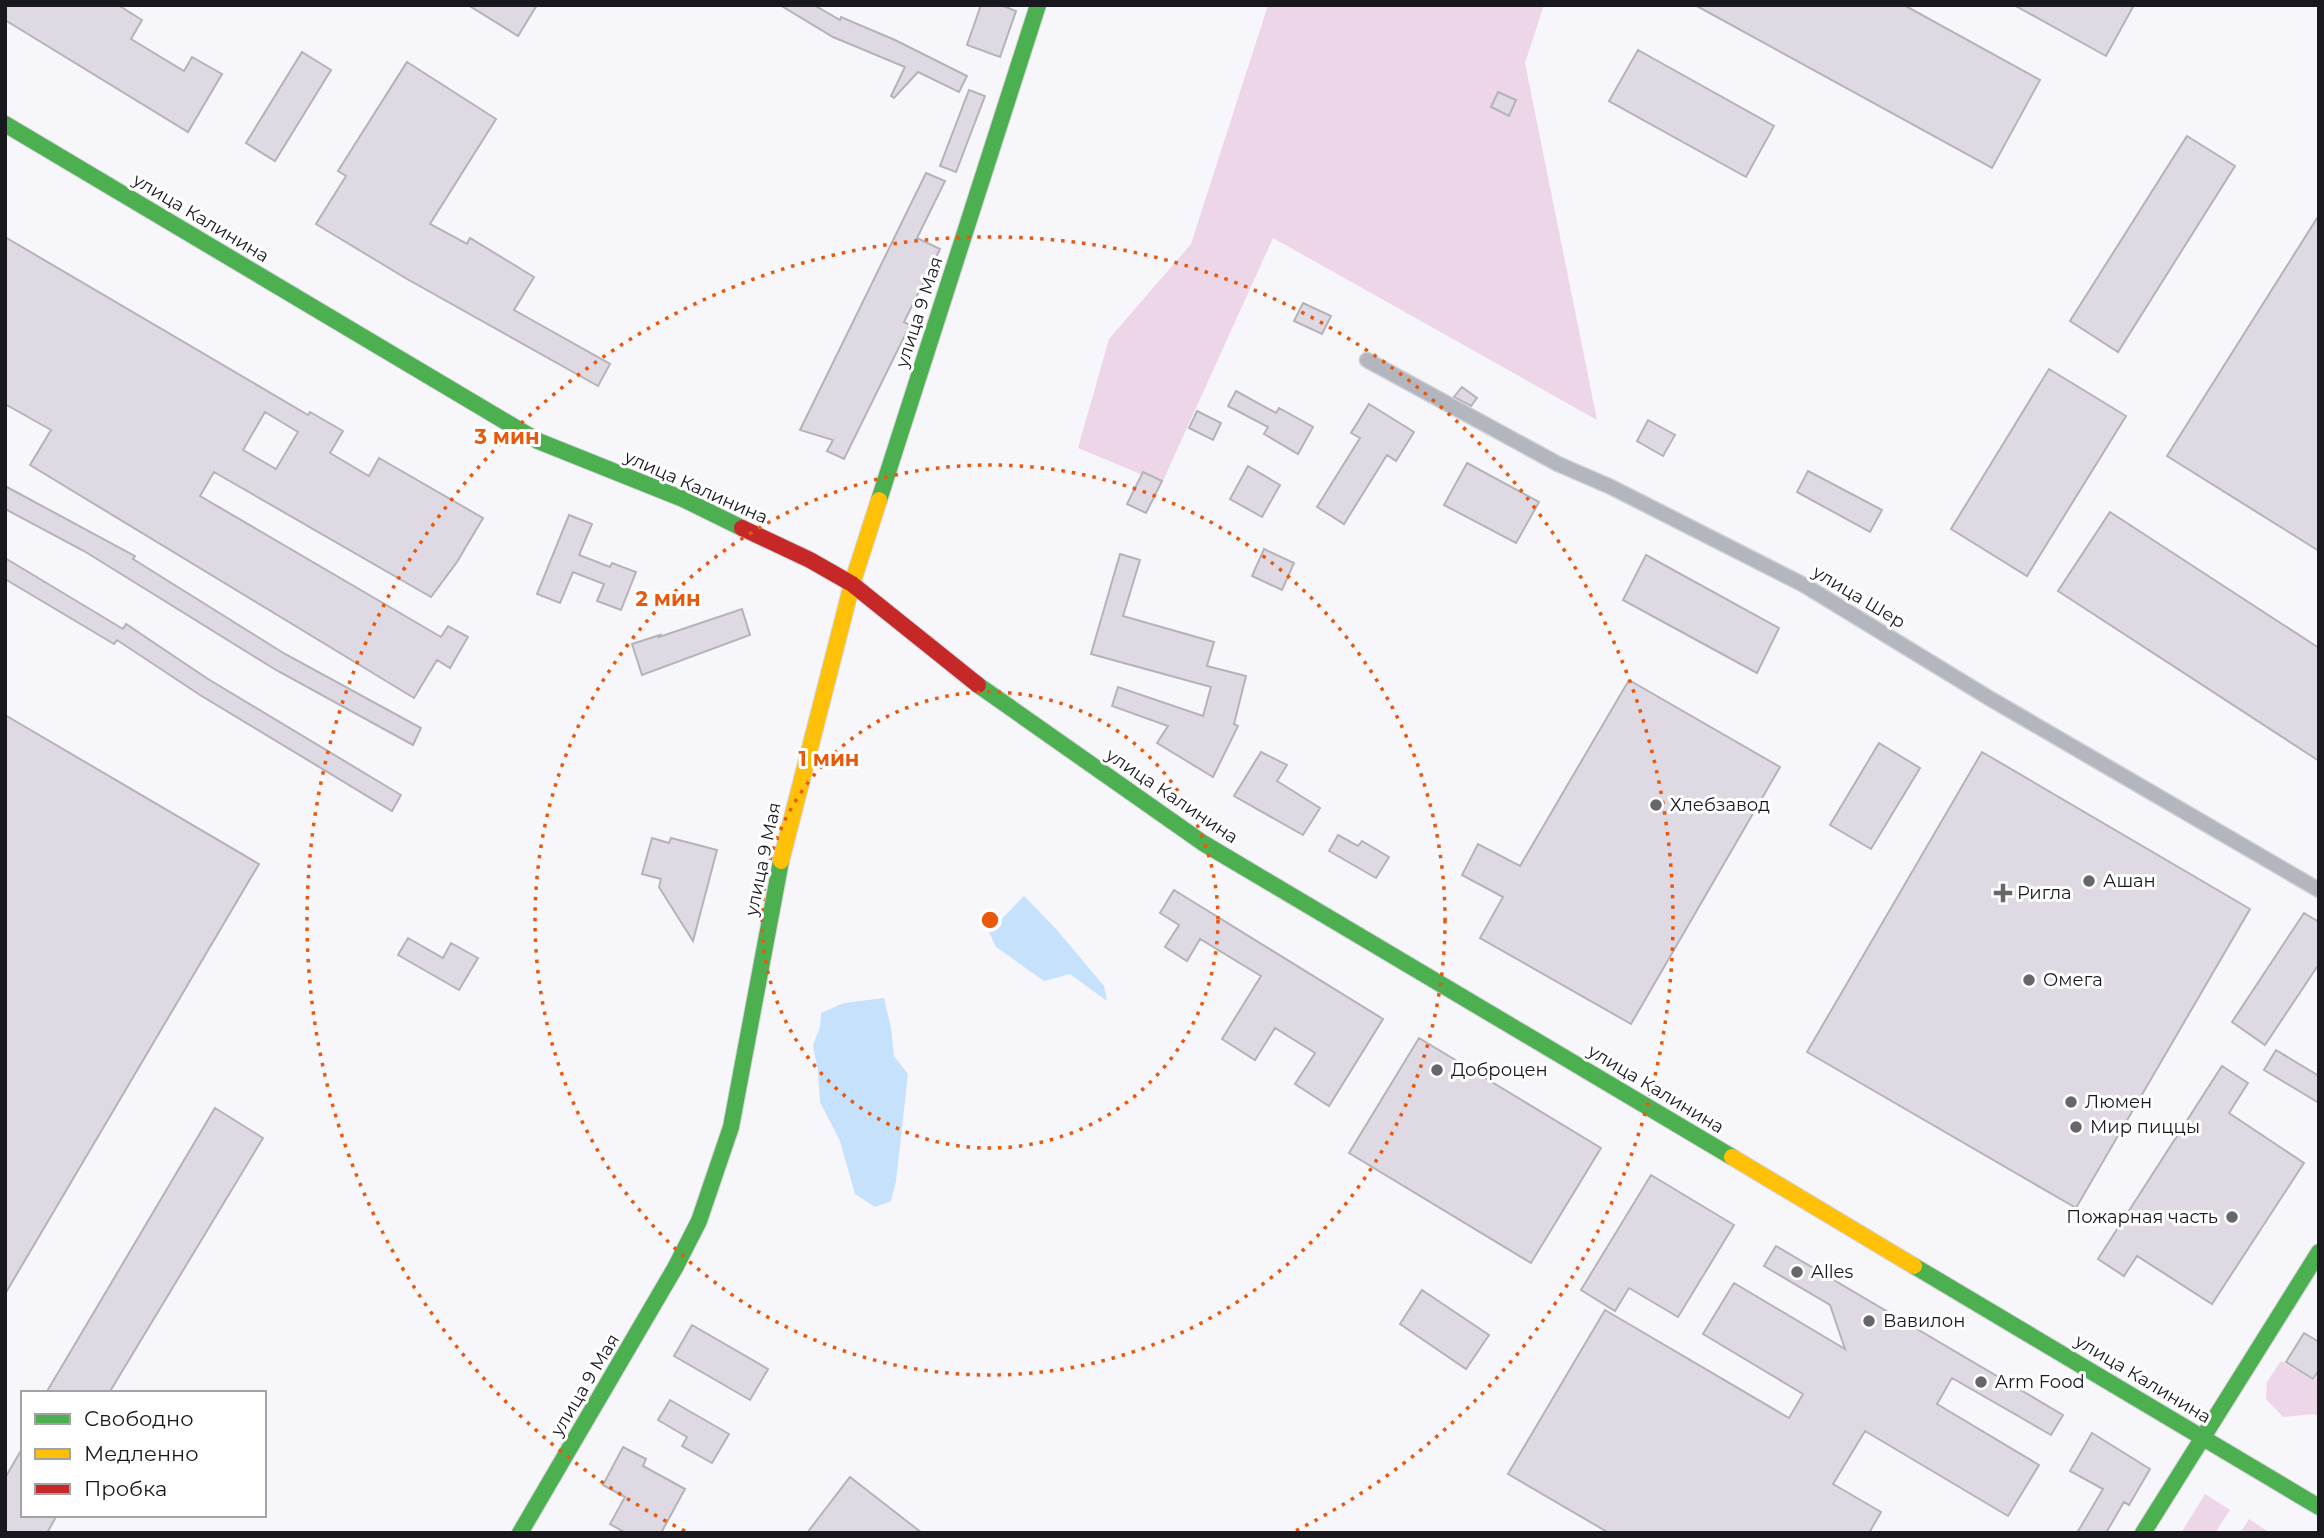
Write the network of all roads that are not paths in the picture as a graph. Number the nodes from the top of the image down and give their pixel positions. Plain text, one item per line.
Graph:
1 (1038, 5) edge
2 (5, 124) edge
3 (1367, 360) dead end
4 (852, 584) junction
5 (2319, 890) edge
6 (2319, 1252) edge
7 (2202, 1437) junction
8 (2319, 1507) edge
9 (520, 1533) edge
10 (2143, 1533) edge

1 - 4 street, улица 9 Мая
2 - 4 street, улица Калинина
3 - 5 street, улица Шер
4 - 7 street, улица Калинина
4 - 9 street, улица 9 Мая
6 - 7 street
7 - 8 street, улица Калинина
7 - 10 street

